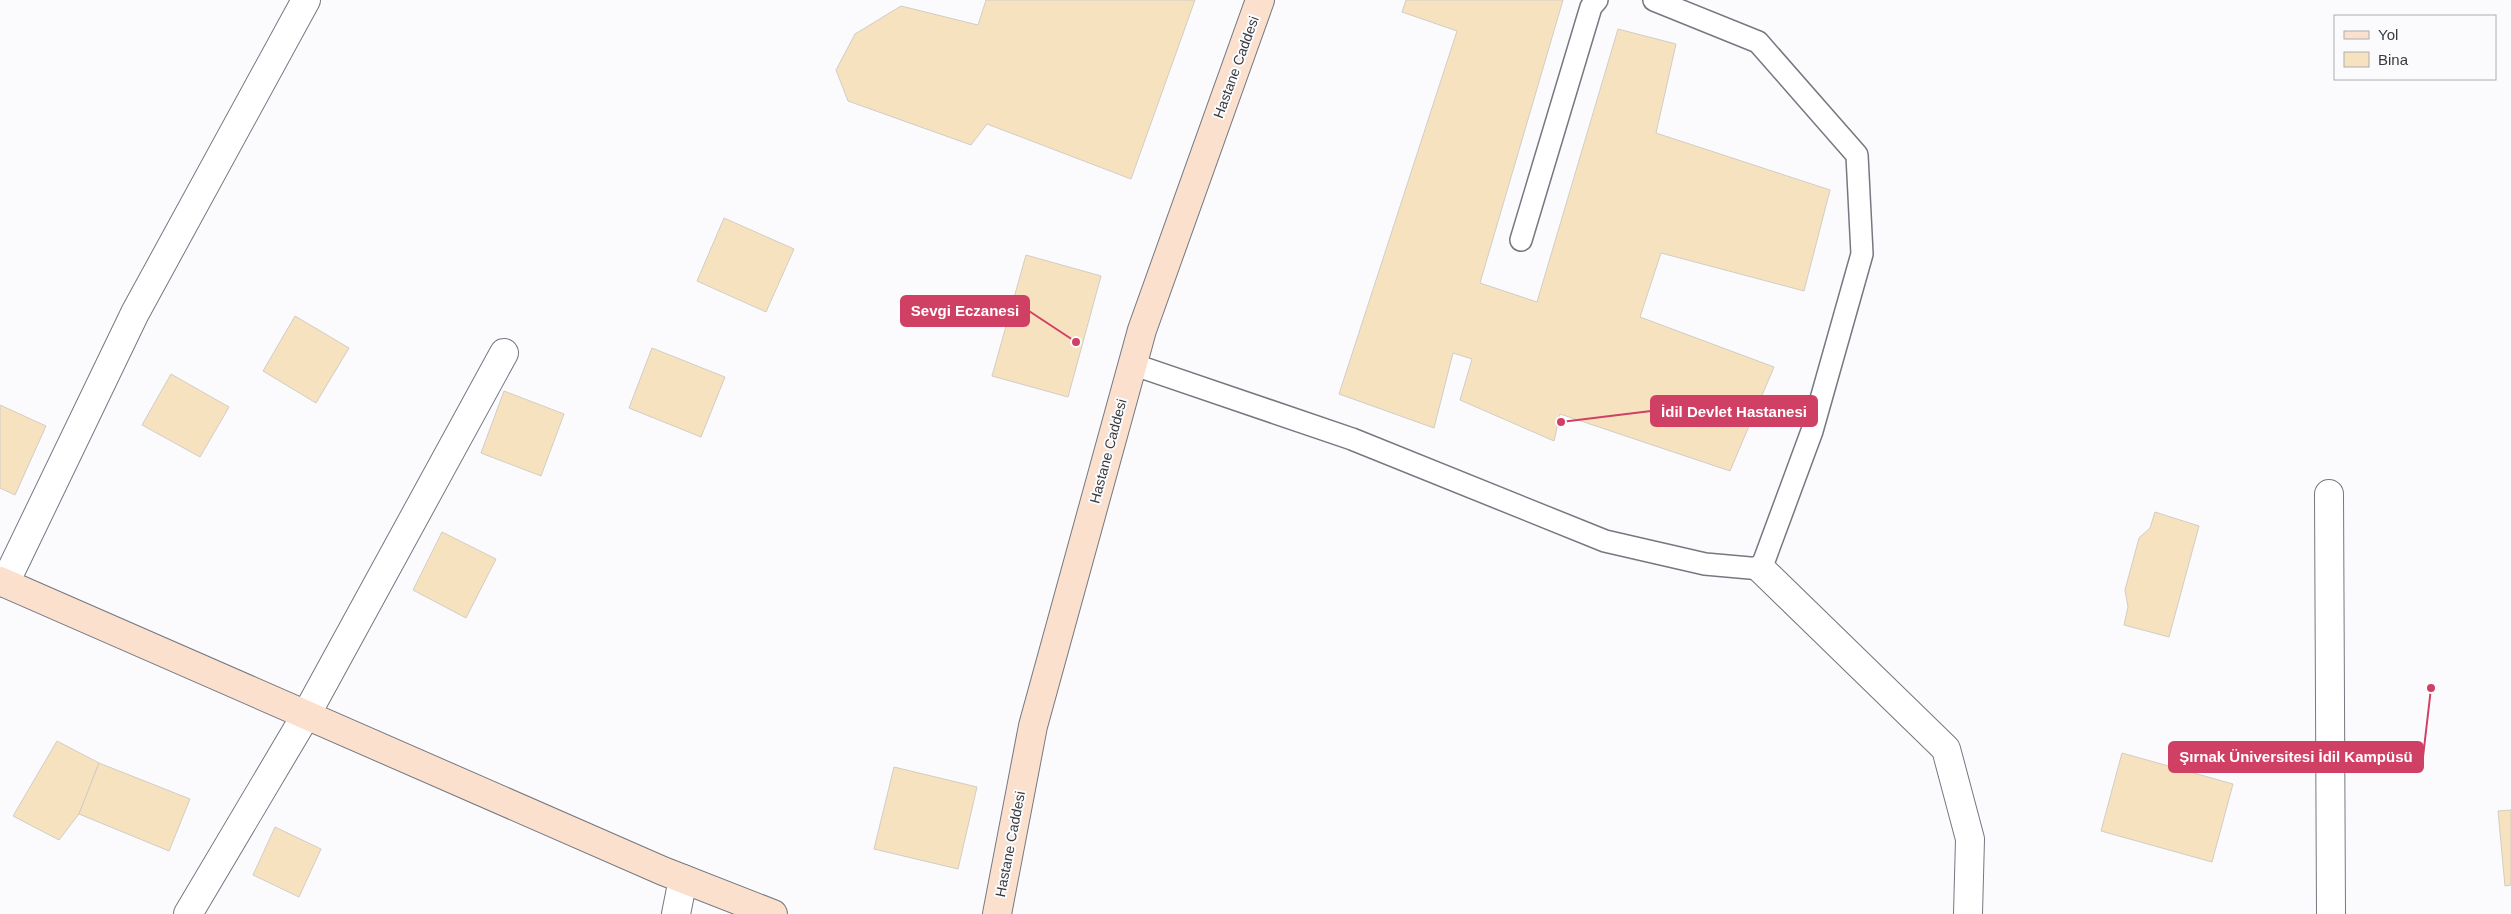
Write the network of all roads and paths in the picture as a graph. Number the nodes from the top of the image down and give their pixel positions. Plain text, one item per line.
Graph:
1 (306, 0) edge
2 (1260, 0) edge
3 (1597, 0) edge
4 (1654, 0) edge
5 (1521, 240) dead end
6 (504, 353) dead end
7 (1132, 364) junction
8 (2328, 494) dead end
9 (1761, 569) junction
10 (2, 582) edge
11 (306, 715) junction
12 (683, 878) junction
13 (188, 914) edge
14 (676, 914) edge
15 (773, 914) edge
16 (997, 914) edge
17 (1968, 914) edge
18 (2331, 914) edge

1 - 10 street
2 - 7 street, Hastane Caddesi
3 - 5 lane
4 - 9 lane
6 - 11 street
7 - 9 lane
7 - 16 street, Hastane Caddesi
8 - 18 street
9 - 17 street
10 - 11 street
11 - 12 street
11 - 13 street
12 - 14 street
12 - 15 street

